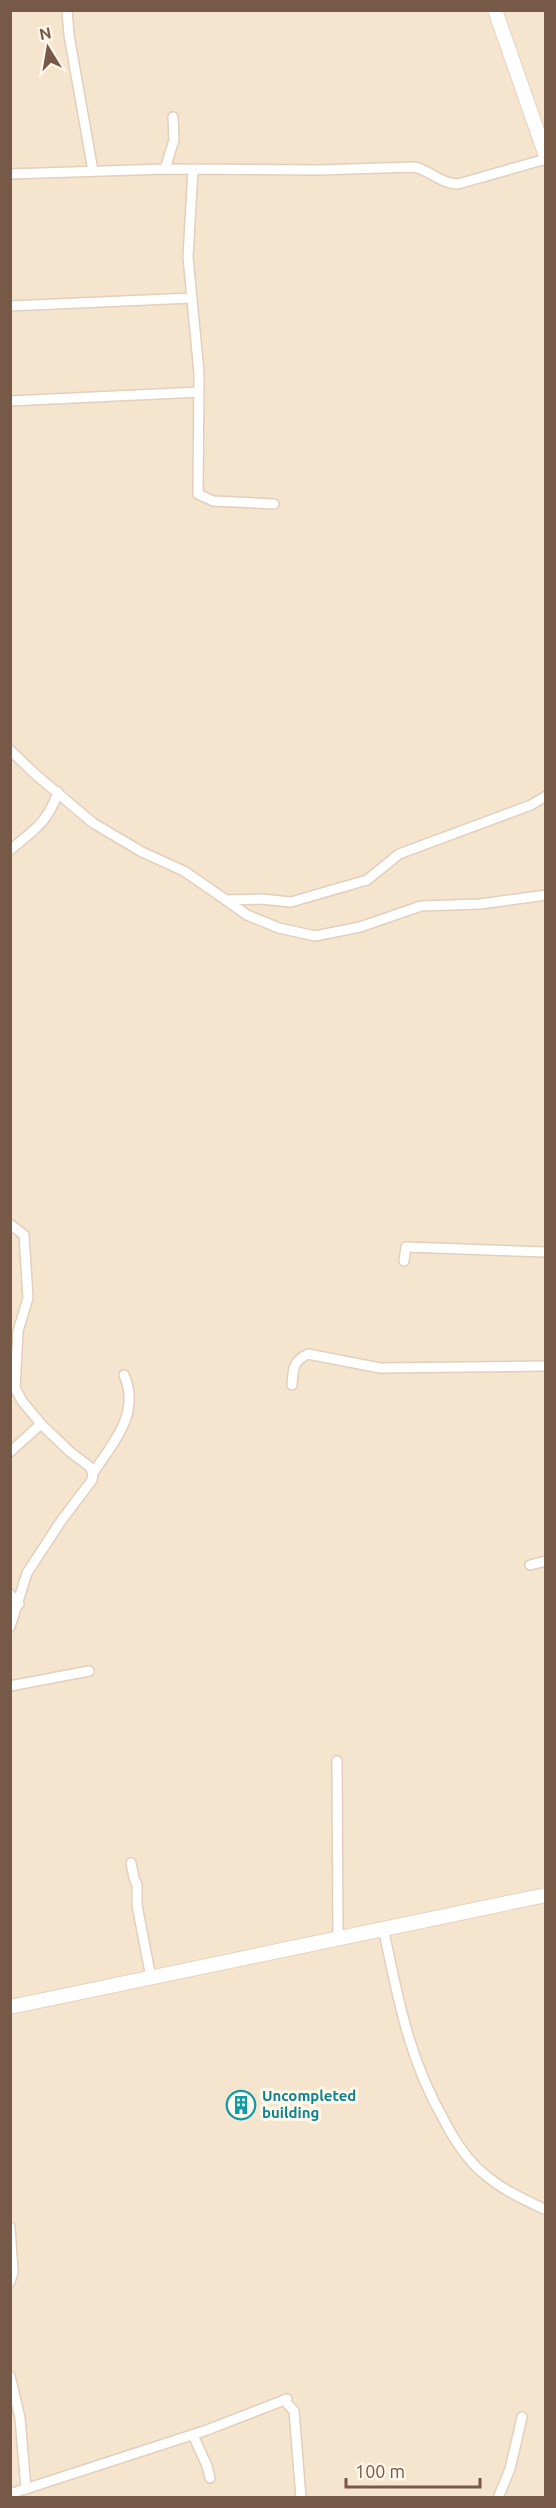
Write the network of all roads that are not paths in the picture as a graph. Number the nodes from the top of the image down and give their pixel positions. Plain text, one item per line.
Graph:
1 (67, 10) edge
2 (495, 10) edge
3 (173, 117) dead end
4 (542, 132) edge
5 (546, 157) edge
6 (165, 169) junction
7 (193, 170) junction
8 (93, 171) junction
9 (10, 174) edge
10 (191, 298) junction
11 (10, 306) edge
12 (199, 392) junction
13 (10, 401) edge
14 (274, 504) dead end
15 (10, 750) edge
16 (58, 792) junction
17 (546, 796) edge
18 (10, 850) edge
19 (546, 895) edge
20 (226, 900) junction
21 (10, 1224) edge
22 (546, 1252) edge
23 (404, 1261) dead end
24 (546, 1366) edge
25 (124, 1376) dead end
26 (292, 1385) dead end
27 (41, 1424) junction
28 (10, 1452) edge
29 (93, 1473) junction
30 (546, 1561) edge
31 (530, 1565) dead end
32 (10, 1594) edge
33 (19, 1604) junction
34 (10, 1627) edge
35 (89, 1671) dead end
36 (10, 1686) edge
37 (337, 1761) dead end
38 (131, 1863) dead end
39 (546, 1895) edge
40 (383, 1927) junction
41 (338, 1939) junction
42 (152, 1978) junction
43 (10, 2007) edge
44 (546, 2210) edge
45 (10, 2227) edge
46 (10, 2282) edge
47 (10, 2376) edge
48 (522, 2417) dead end
49 (193, 2435) junction
50 (210, 2478) dead end
51 (26, 2489) junction
52 (10, 2494) edge
53 (301, 2498) edge
54 (498, 2498) edge

1 - 8 street
2 - 4 main road
3 - 6 street
4 - 5 main road
5 - 7 street
6 - 7 street
6 - 8 street
7 - 10 street
8 - 9 street
10 - 11 street
10 - 12 street
12 - 13 street
12 - 14 street
15 - 16 street
16 - 18 street
16 - 20 street
17 - 20 street
19 - 20 street
21 - 27 street
22 - 23 street
24 - 26 street
25 - 29 street
27 - 28 street
27 - 29 street
29 - 33 street
30 - 31 street
32 - 33 street
33 - 34 street
35 - 36 street
37 - 41 street
38 - 42 street
39 - 40 main road
40 - 41 main road
40 - 44 street
41 - 42 main road
42 - 43 main road
45 - 46 street
47 - 51 street
48 - 54 street
49 - 50 street
49 - 51 street
49 - 53 street
51 - 52 street

